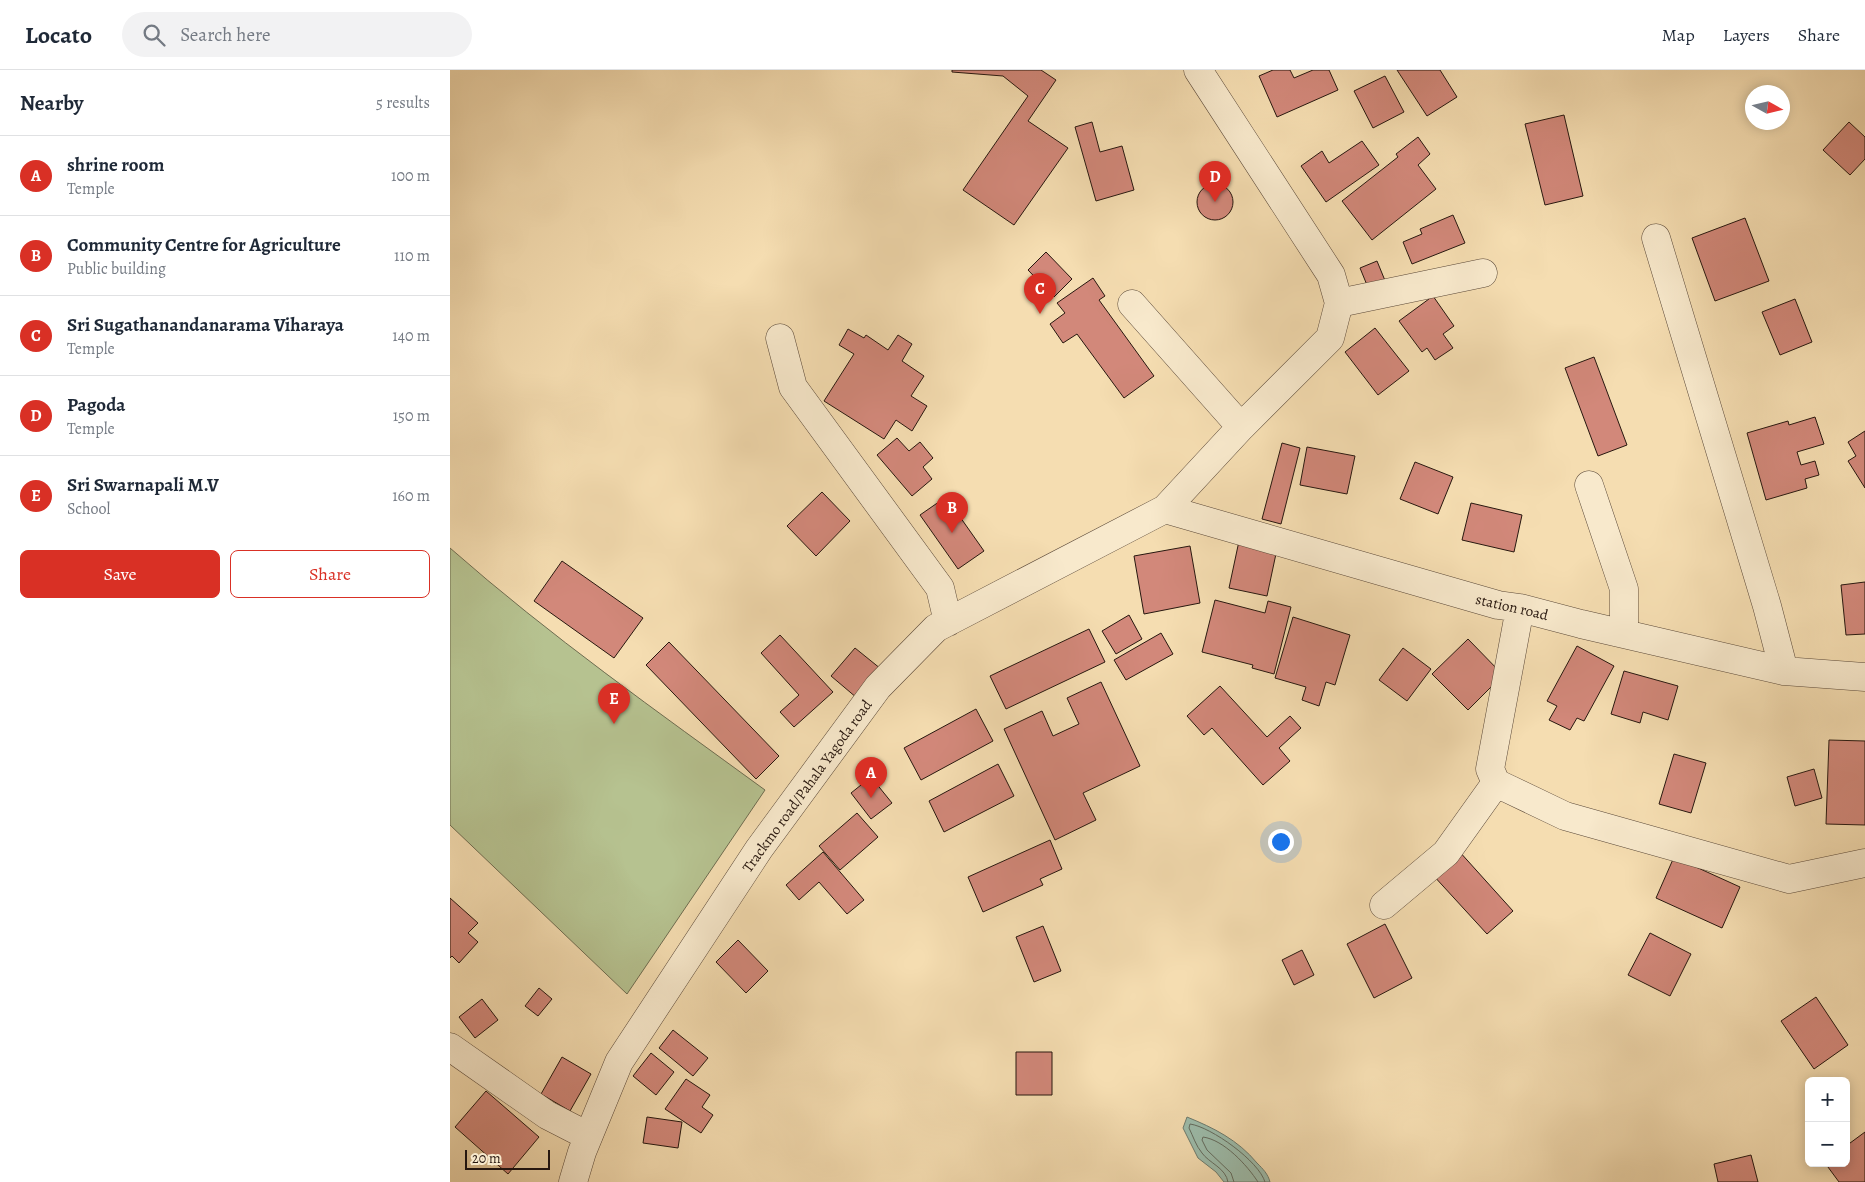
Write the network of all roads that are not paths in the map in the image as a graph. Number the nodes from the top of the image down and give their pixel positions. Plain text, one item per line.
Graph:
1 (1198, 70) edge
2 (1656, 238) dead end
3 (1483, 273) dead end
4 (1339, 303) junction
5 (1132, 304) dead end
6 (780, 338) dead end
7 (1241, 427) junction
8 (1589, 484) dead end
9 (1164, 509) junction
10 (1520, 608) junction
11 (948, 622) junction
12 (1624, 634) junction
13 (1784, 671) junction
14 (1865, 677) edge
15 (1496, 783) junction
16 (1865, 864) edge
17 (1384, 905) dead end
18 (450, 1047) edge
19 (588, 1136) junction
20 (573, 1182) edge

1 - 4 street
2 - 13 street
3 - 4 street
4 - 7 street, Trackmo road/Pahala Yagoda road
5 - 7 street
6 - 11 street
7 - 9 street, Trackmo road/Pahala Yagoda road
8 - 12 street
9 - 10 street, station road
9 - 11 street, Trackmo road/Pahala Yagoda road
10 - 12 street, station road
10 - 15 street
11 - 19 street, Trackmo road/Pahala Yagoda road
12 - 13 street, station road
13 - 14 street, station road
15 - 16 street
15 - 17 street
18 - 19 street
19 - 20 street, Trackmo road/Pahala Yagoda road

